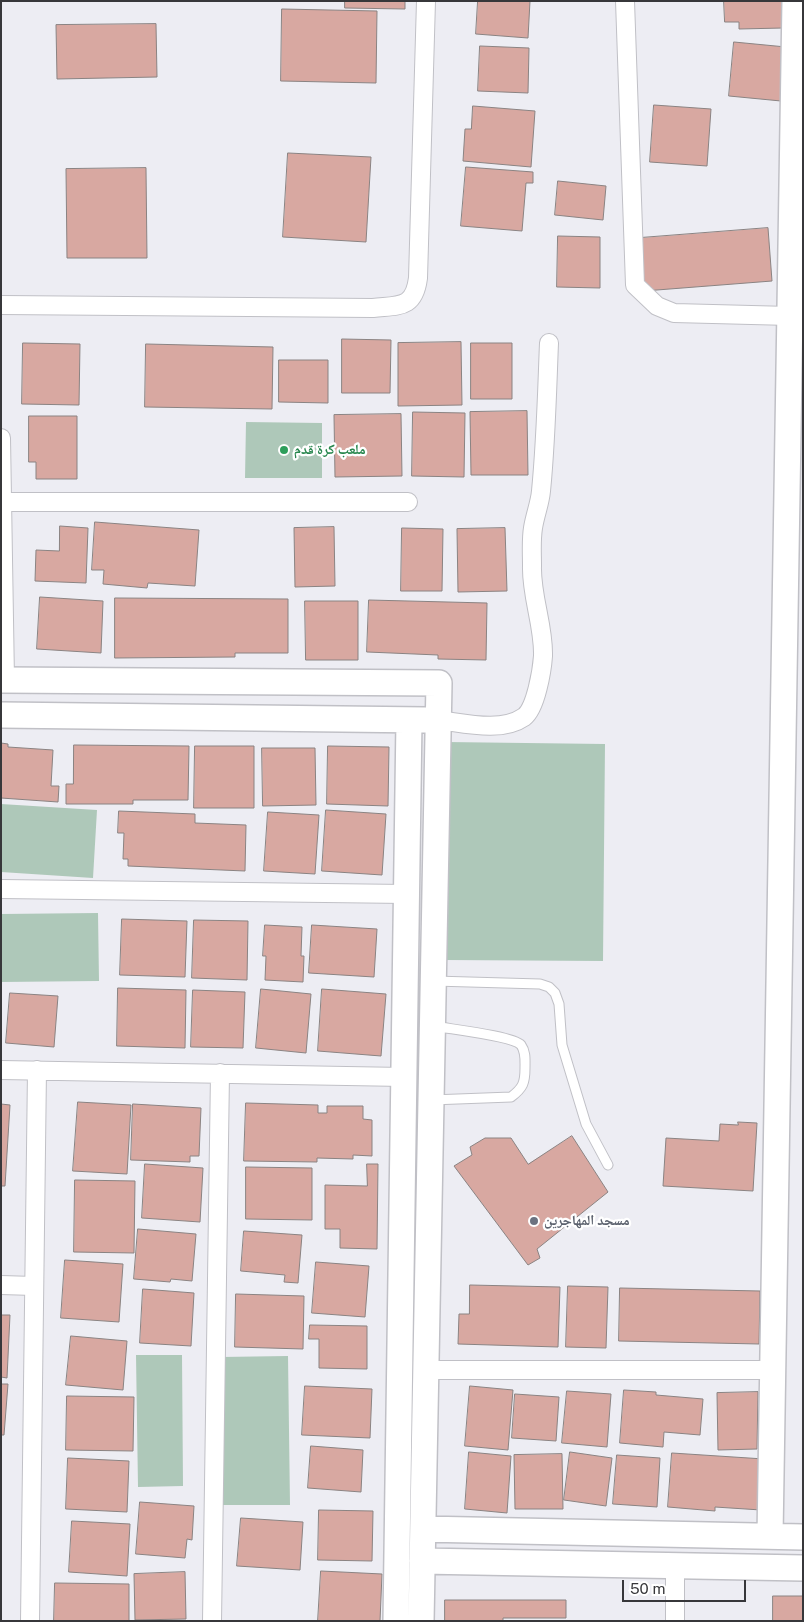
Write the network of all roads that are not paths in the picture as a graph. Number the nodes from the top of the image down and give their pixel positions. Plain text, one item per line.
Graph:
1 (426, 1) edge
2 (624, 1) edge
3 (795, 1) edge
4 (1, 305) edge
5 (790, 316) junction
6 (549, 343) dead end
7 (1, 438) edge
8 (2, 502) edge
9 (408, 502) dead end
10 (3, 680) edge
11 (1, 715) edge
12 (409, 720) junction
13 (438, 720) junction
14 (1, 889) edge
15 (406, 894) junction
16 (434, 982) junction
17 (433, 1026) junction
18 (1, 1070) edge
19 (36, 1070) junction
20 (220, 1073) junction
21 (404, 1077) junction
22 (431, 1100) junction
23 (608, 1165) dead end
24 (1, 1285) edge
25 (34, 1286) junction
26 (426, 1370) junction
27 (772, 1370) junction
28 (423, 1529) junction
29 (770, 1536) junction
30 (803, 1537) edge
31 (422, 1561) junction
32 (675, 1565) junction
33 (803, 1568) edge
34 (30, 1621) edge
35 (212, 1621) edge
36 (396, 1621) edge
37 (421, 1621) edge
38 (676, 1621) edge

1 - 4 street
2 - 5 street
3 - 5 street
5 - 27 street
6 - 13 street
7 - 8 street
8 - 9 street
8 - 10 street
10 - 13 street
11 - 12 street
12 - 13 street
12 - 15 street
13 - 16 street
14 - 15 street
15 - 21 street
16 - 17 street
16 - 23 lane
17 - 22 street
17 - 22 lane
18 - 19 street
19 - 20 street
19 - 25 street
20 - 21 street
20 - 35 street
21 - 36 street
22 - 26 street
24 - 25 street
25 - 34 street
26 - 27 street
26 - 28 street
27 - 29 street
28 - 29 street
28 - 31 street
29 - 30 street
31 - 32 street
31 - 37 street
32 - 33 street
32 - 38 street

